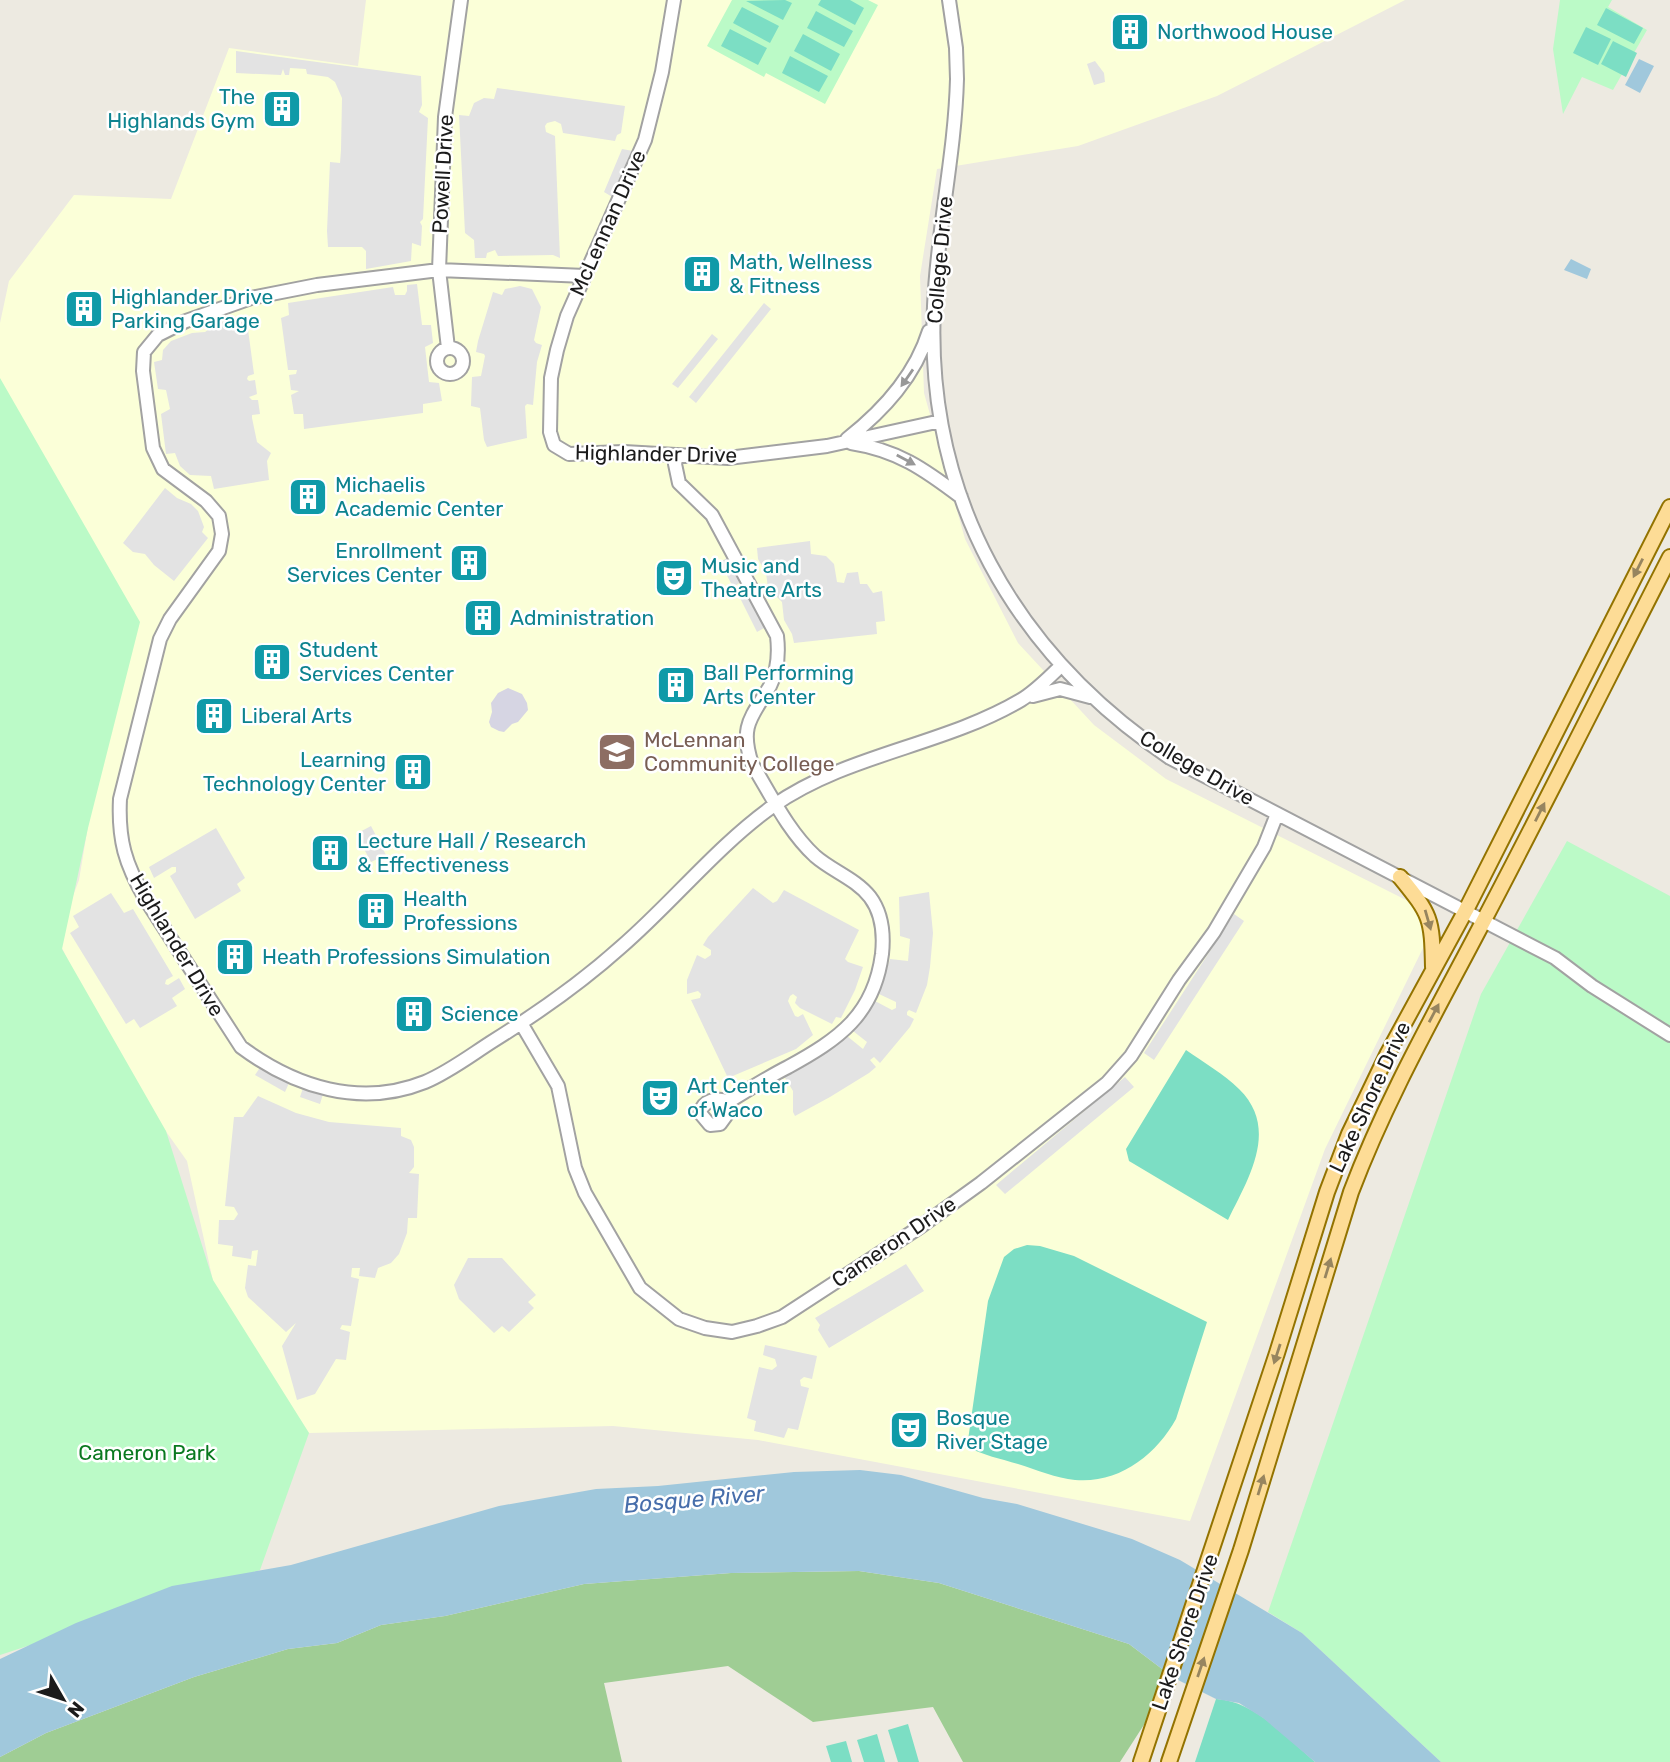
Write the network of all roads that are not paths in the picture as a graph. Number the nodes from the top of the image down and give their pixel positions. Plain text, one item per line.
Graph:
1 (461, 0) edge
2 (674, 0) edge
3 (949, 0) edge
4 (439, 270) junction
5 (585, 276) junction
6 (933, 316) junction
7 (448, 348) dead end
8 (941, 421) junction
9 (844, 442) junction
10 (554, 445) joint
11 (677, 455) junction
12 (961, 497) junction
13 (1670, 507) edge
14 (1670, 557) edge
15 (1061, 666) junction
16 (1092, 697) junction
17 (1023, 699) junction
18 (777, 804) junction
19 (1277, 814) junction
20 (1400, 877) junction
21 (1466, 910) junction
22 (1484, 920) junction
23 (1433, 971) junction
24 (521, 1023) junction
25 (1670, 1035) edge
26 (728, 1101) dead end
27 (1141, 1762) edge
28 (1169, 1762) edge

1 - 4 street, Powell Drive
2 - 5 street, McLennan Drive
3 - 6 street, College Drive
4 - 5 street, Highlander Drive
4 - 7 street, Powell Drive
4 - 24 street, Highlander Drive
5 - 10 street, McLennan Drive
6 - 8 street, College Drive
6 -> 9 street
8 - 9 street, Highlander Drive
8 - 12 street, College Drive
9 - 11 street, Highlander Drive
9 -> 12 street, Highlander Drive
10 - 11 street, Highlander Drive
11 - 18 street
12 - 15 street, College Drive
13 -> 21 main road, Lake Shore Drive
22 -> 14 main road, Lake Shore Drive
15 - 16 street, College Drive
15 - 17 street, Highlander Drive
16 - 17 street, Highlander Drive
16 - 19 street, College Drive
17 - 18 street, Highlander Drive
18 - 24 street, Highlander Drive
18 - 26 street
19 - 20 street, College Drive
19 - 24 street, Cameron Drive
20 - 21 street, College Drive
20 -> 23 main road
21 - 22 street, College Drive
21 - 23 main road, Lake Shore Drive
22 - 25 street, College Drive
28 -> 22 main road, Lake Shore Drive
23 -> 27 main road, Lake Shore Drive

